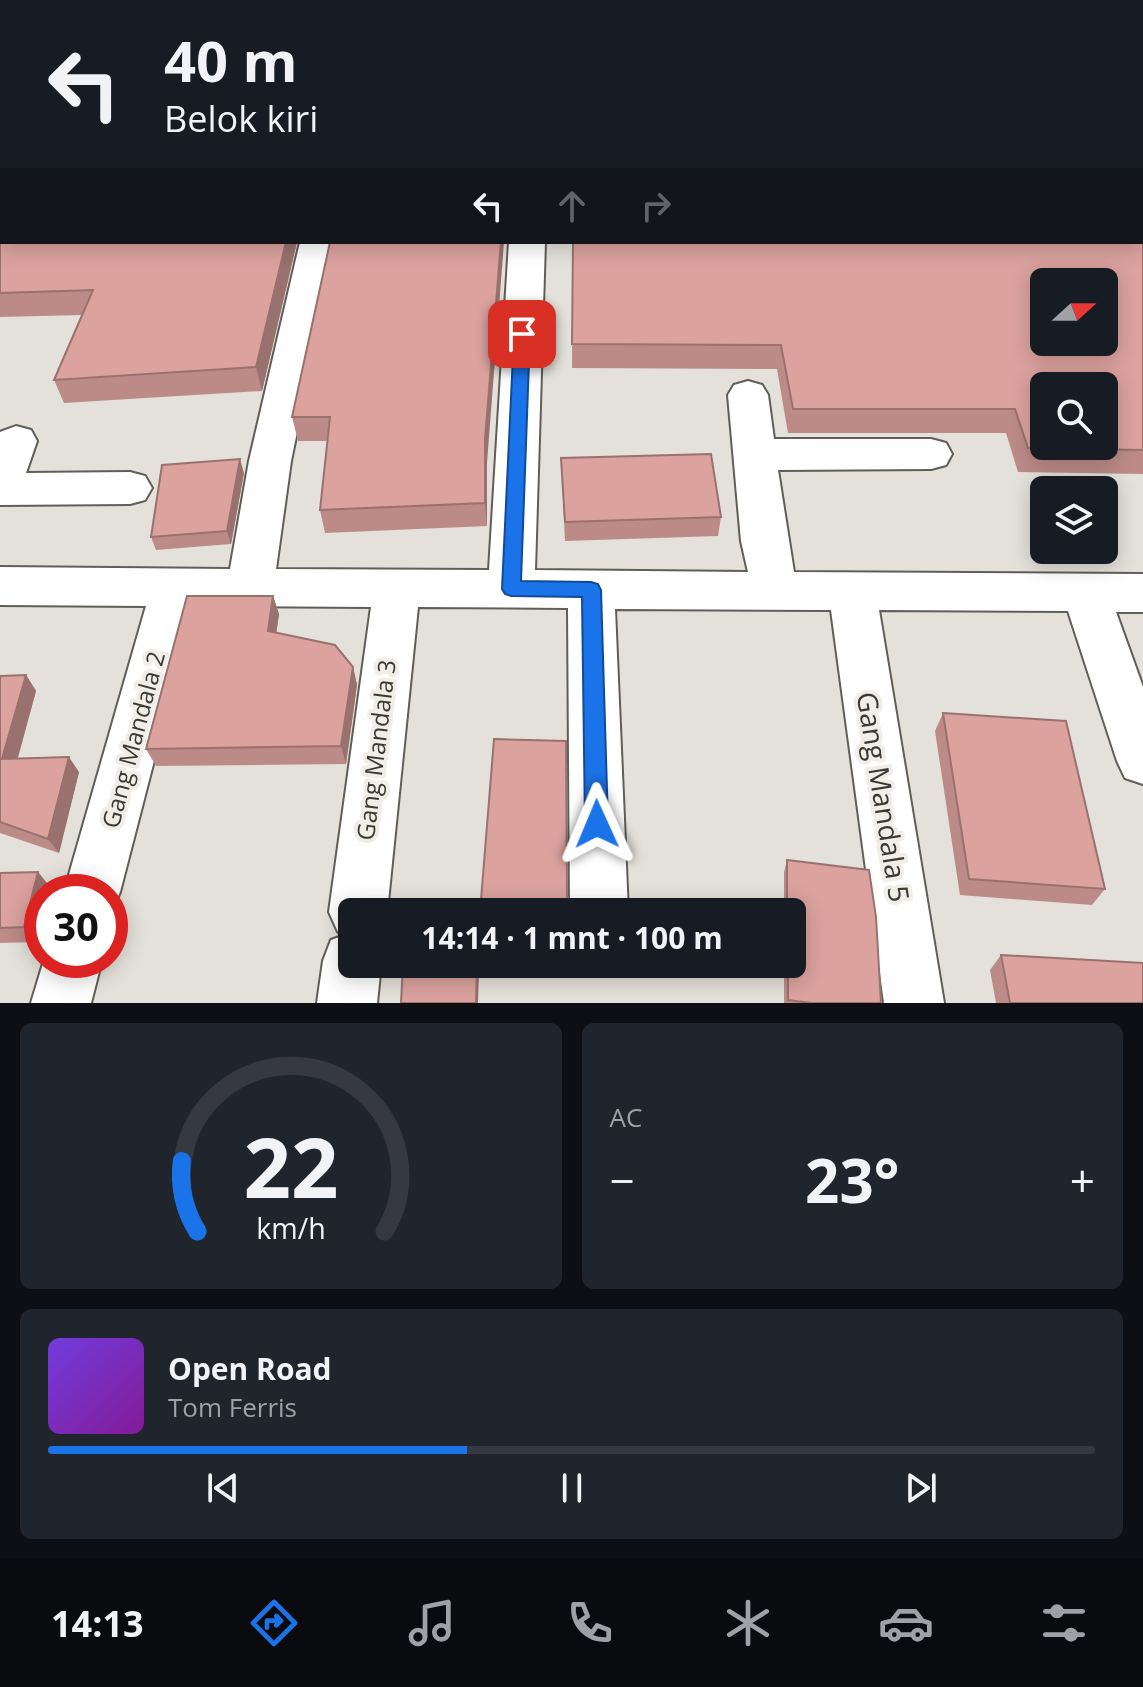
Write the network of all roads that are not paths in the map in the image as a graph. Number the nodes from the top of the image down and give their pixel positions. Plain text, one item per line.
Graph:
1 (318, 244) edge
2 (527, 244) edge
3 (748, 395) dead end
4 (16, 441) dead end
5 (931, 454) dead end
6 (756, 455) junction
7 (0, 487) edge
8 (130, 488) dead end
9 (0, 586) edge
10 (175, 587) junction
11 (250, 588) junction
12 (397, 589) junction
13 (511, 589) junction
14 (591, 590) junction
15 (775, 591) junction
16 (852, 591) junction
17 (1086, 593) junction
18 (1143, 593) edge
19 (1143, 761) edge
20 (97, 874) edge
21 (360, 898) edge
22 (599, 898) edge
23 (68, 978) edge
24 (350, 978) edge
25 (61, 1003) edge
26 (347, 1003) edge
27 (914, 1003) edge

1 - 11 street
2 - 13 street
3 - 6 street
4 - 7 street
5 - 6 street
6 - 15 street
7 - 8 street
9 - 10 street
10 - 11 street
10 - 20 street, Gang Mandala 2
11 - 12 street
12 - 13 street
12 - 21 street, Gang Mandala 3
13 - 14 street
14 - 15 street
14 - 22 street
15 - 16 street
16 - 17 street
16 - 27 street, Gang Mandala 5
17 - 18 street
17 - 19 street
23 - 25 street
24 - 26 street

